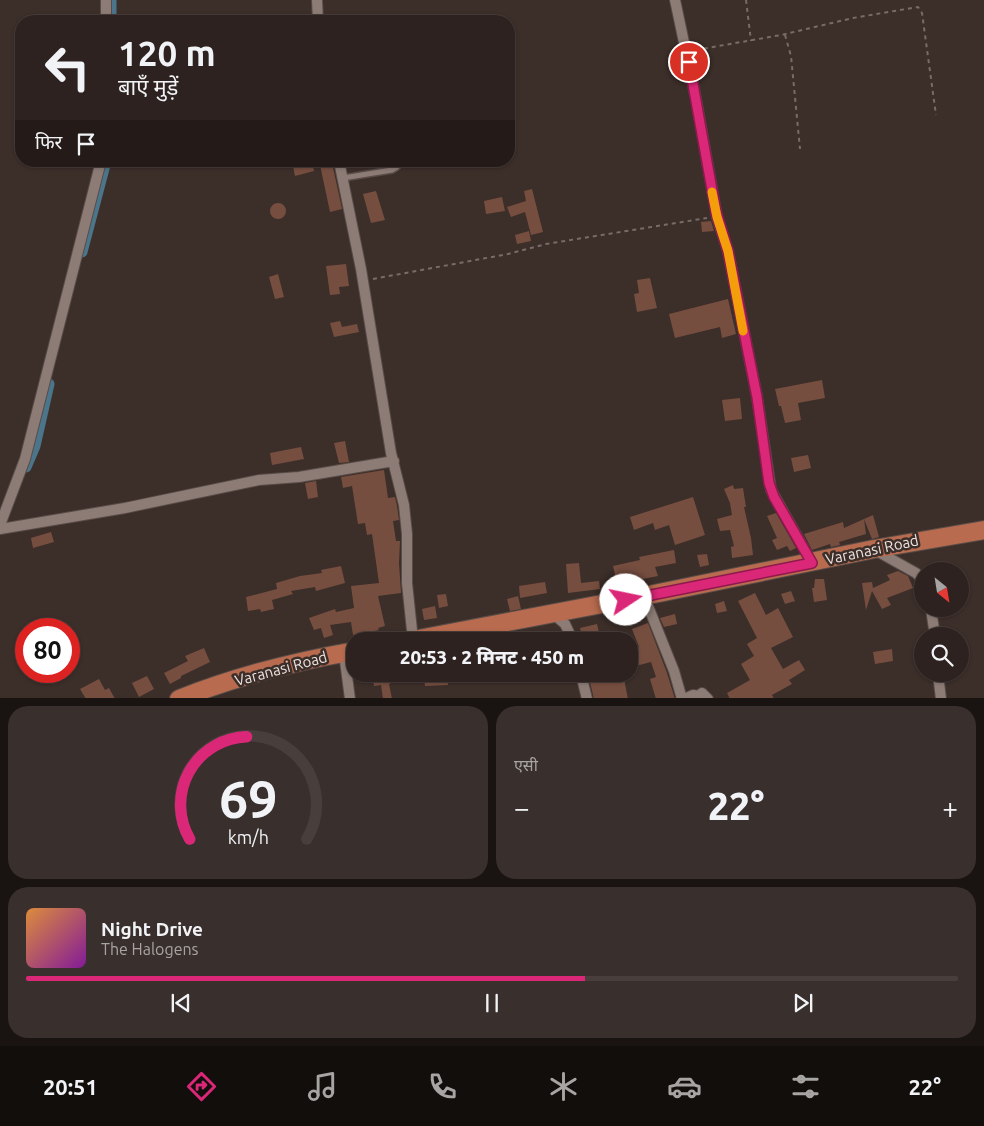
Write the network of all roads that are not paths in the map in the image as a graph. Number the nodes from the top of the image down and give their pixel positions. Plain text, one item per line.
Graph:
1 (106, 0) edge
2 (317, 0) edge
3 (676, 0) edge
4 (106, 15) edge
5 (318, 15) edge
6 (99, 167) edge
7 (340, 167) edge
8 (397, 167) edge
9 (343, 178) junction
10 (394, 461) junction
11 (0, 525) edge
12 (0, 529) edge
13 (984, 530) edge
14 (874, 549) junction
15 (812, 563) junction
16 (914, 572) edge
17 (644, 596) junction
18 (552, 614) junction
19 (410, 632) edge
20 (457, 632) edge
21 (569, 632) edge
22 (346, 653) edge
23 (350, 682) edge
24 (583, 682) edge
25 (939, 682) edge
26 (179, 698) edge
27 (350, 698) edge
28 (587, 698) edge
29 (683, 698) edge
30 (708, 698) edge
31 (941, 698) edge

1 - 4 street
2 - 5 street
3 - 15 street
6 - 11 street
7 - 9 street
8 - 9 lane
9 - 10 street
10 - 12 street
10 - 19 street
13 - 14 highway, Varanasi Road
14 - 15 highway, Varanasi Road
14 - 16 street
15 - 17 highway, Varanasi Road
17 - 18 highway, Varanasi Road
17 - 29 street
18 - 20 highway, Varanasi Road
18 - 21 street
22 - 26 highway, Varanasi Road
23 - 27 street
24 - 28 street
25 - 31 street
29 - 30 street

